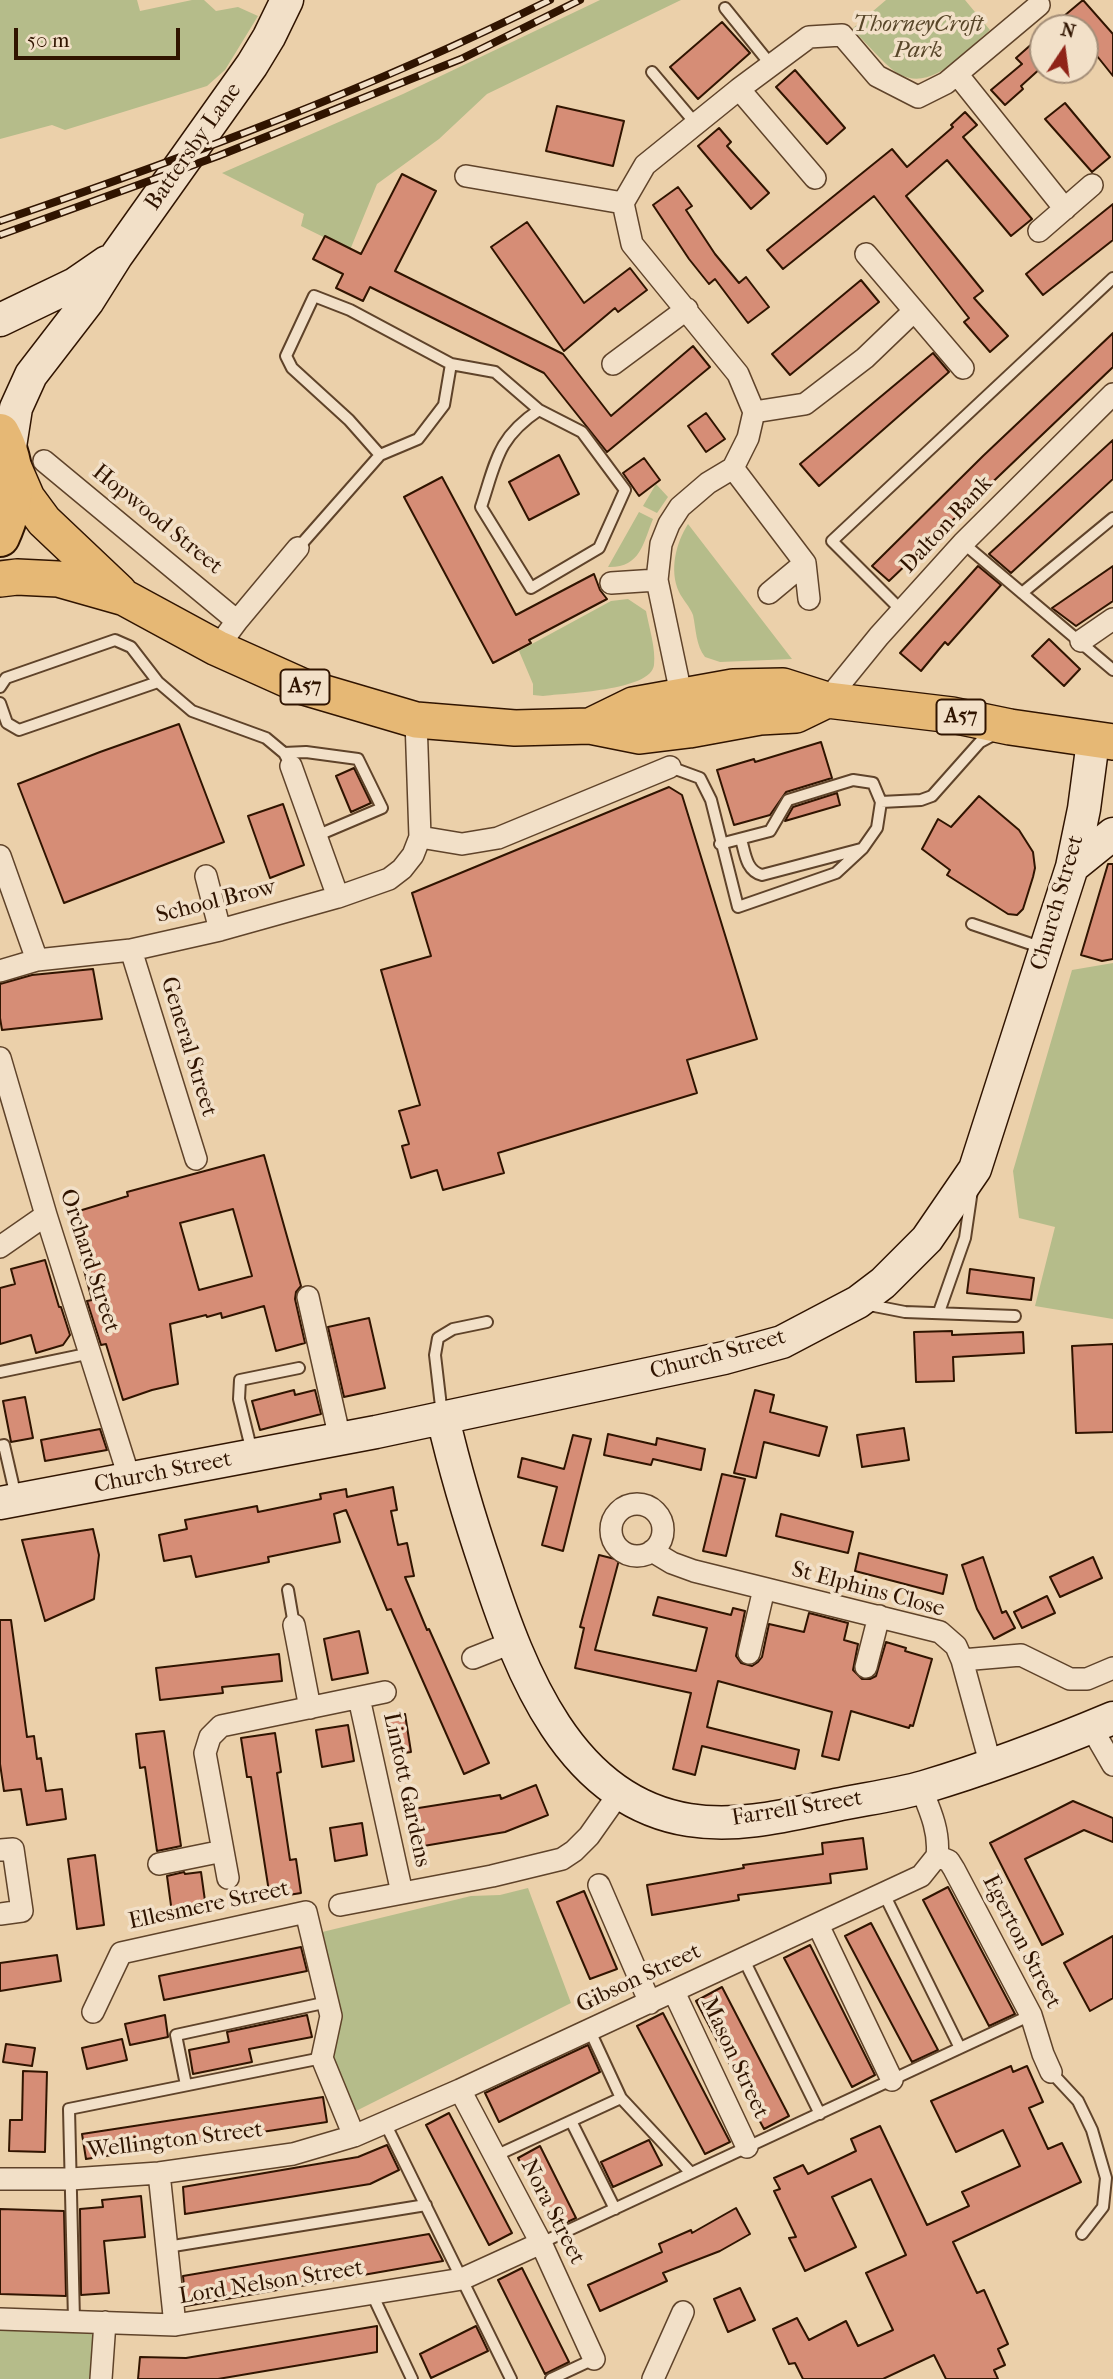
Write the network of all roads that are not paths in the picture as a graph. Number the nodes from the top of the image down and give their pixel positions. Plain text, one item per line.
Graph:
1 (288, 0) edge
2 (1040, 5) dead end
3 (725, 8) dead end
4 (771, 65) junction
5 (652, 72) dead end
6 (957, 74) junction
7 (739, 89) junction
8 (696, 124) junction
9 (466, 176) dead end
10 (815, 178) dead end
11 (1093, 186) dead end
12 (623, 203) junction
13 (1065, 208) junction
14 (1039, 231) dead end
15 (866, 254) dead end
16 (117, 255) junction
17 (1113, 278) edge
18 (687, 309) junction
19 (914, 311) junction
20 (0, 320) edge
21 (451, 364) junction
22 (612, 364) dead end
23 (963, 368) dead end
24 (1113, 394) edge
25 (539, 410) junction
26 (754, 412) junction
27 (17, 454) edge
28 (380, 455) junction
29 (733, 468) junction
30 (1113, 519) edge
31 (0, 537) edge
32 (963, 543) junction
33 (298, 548) joint
34 (805, 563) junction
35 (0, 579) edge
36 (657, 580) junction
37 (611, 583) dead end
38 (769, 593) dead end
39 (1022, 593) junction
40 (125, 598) junction
41 (809, 599) dead end
42 (903, 612) junction
43 (1113, 619) edge
44 (227, 634) junction
45 (1081, 641) junction
46 (1113, 670) edge
47 (158, 682) junction
48 (0, 687) edge
49 (682, 696) junction
50 (827, 700) junction
51 (0, 703) edge
52 (416, 720) junction
53 (590, 726) junction
54 (1010, 727) junction
55 (689, 730) junction
56 (1103, 741) edge
57 (287, 760) junction
58 (670, 767) joint
59 (881, 802) junction
60 (1113, 834) edge
61 (316, 836) junction
62 (420, 837) junction
63 (741, 839) junction
64 (720, 844) junction
65 (863, 848) junction
66 (0, 856) edge
67 (1072, 867) junction
68 (206, 876) dead end
69 (338, 897) junction
70 (972, 924) dead end
71 (220, 930) junction
72 (1046, 949) junction
73 (131, 950) junction
74 (37, 960) junction
75 (0, 971) edge
76 (0, 1058) edge
77 (196, 1158) dead end
78 (975, 1169) junction
79 (46, 1215) junction
80 (0, 1247) edge
81 (308, 1297) dead end
82 (858, 1302) junction
83 (939, 1312) junction
84 (1015, 1316) dead end
85 (487, 1322) dead end
86 (91, 1353) junction
87 (299, 1368) dead end
88 (0, 1372) edge
89 (443, 1418) junction
90 (340, 1439) junction
91 (0, 1446) edge
92 (253, 1456) junction
93 (130, 1480) junction
94 (8, 1502) edge
95 (652, 1551) dead end
96 (764, 1589) junction
97 (288, 1590) dead end
98 (879, 1616) junction
99 (294, 1625) joint
100 (511, 1643) junction
101 (749, 1653) dead end
102 (473, 1658) dead end
103 (962, 1660) junction
104 (866, 1667) dead end
105 (1113, 1668) edge
106 (385, 1692) dead end
107 (359, 1698) junction
108 (310, 1708) junction
109 (1102, 1722) edge
110 (1113, 1765) edge
111 (990, 1766) junction
112 (921, 1788) junction
113 (620, 1792) junction
114 (0, 1850) edge
115 (223, 1851) junction
116 (937, 1856) junction
117 (159, 1864) dead end
118 (228, 1878) dead end
119 (600, 1885) dead end
120 (402, 1894) junction
121 (884, 1894) junction
122 (340, 1905) dead end
123 (0, 1914) edge
124 (818, 1925) junction
125 (744, 1959) junction
126 (674, 1992) junction
127 (328, 2002) junction
128 (650, 2003) junction
129 (93, 2012) dead end
130 (1031, 2015) junction
131 (590, 2031) junction
132 (960, 2048) junction
133 (321, 2058) junction
134 (1051, 2072) joint
135 (892, 2080) junction
136 (186, 2085) junction
137 (460, 2090) junction
138 (621, 2098) junction
139 (820, 2114) junction
140 (571, 2121) junction
141 (385, 2123) junction
142 (354, 2136) junction
143 (747, 2147) junction
144 (495, 2156) junction
145 (159, 2173) junction
146 (691, 2174) junction
147 (0, 2179) edge
148 (71, 2179) junction
149 (426, 2206) junction
150 (615, 2208) junction
151 (1082, 2234) dead end
152 (541, 2243) junction
153 (167, 2247) junction
154 (462, 2278) junction
155 (372, 2294) junction
156 (683, 2312) dead end
157 (0, 2319) edge
158 (74, 2320) junction
159 (105, 2322) junction
160 (175, 2326) junction
161 (594, 2359) joint
162 (100, 2379) edge
163 (412, 2379) edge
164 (511, 2379) edge
165 (551, 2379) edge
166 (653, 2379) edge

1 - 16 street, Battersby Lane
2 - 6 street
3 - 4 lane
4 - 6 street
4 - 7 street
5 - 8 lane
6 - 13 street
7 - 8 street
7 - 10 street
8 - 12 street
9 - 12 street
11 - 13 street
12 - 18 street
13 - 14 street
15 - 19 street
16 - 20 street, Battersby Lane
16 - 27 street, Battersby Lane
17 - 42 lane
18 - 22 street
18 - 26 street
19 - 23 street
19 - 26 street
21 - 25 lane
21 - 28 lane
21 - 28 lane
24 - 32 street, Dalton Bank
25 - 25 lane
26 - 29 street
27 - 31 highway
27 - 40 main road, A57
27 - 44 street, Hopwood Street
28 - 33 lane
29 - 34 street
29 - 36 street
30 - 39 lane
32 - 39 lane
32 - 42 street, Dalton Bank
33 - 44 street
34 - 38 street
34 - 41 street
35 - 40 main road, A57
36 - 37 street
36 - 49 street
39 - 45 lane
40 - 44 main road, A57
42 - 50 street, Dalton Bank
43 - 45 street
44 - 52 main road, A57
45 - 46 lane
47 - 48 lane
47 - 51 lane
47 - 57 lane
49 - 50 main road, A57
49 - 53 main road, A57
49 - 55 street
50 - 54 main road, A57
50 - 55 main road, A57
52 - 53 main road, A57
52 - 62 street
53 - 55 main road, A57
54 - 56 main road, A57
54 - 59 lane
56 - 67 street, Church Street
57 - 61 street
57 - 61 lane
58 - 62 street
58 - 64 lane
59 - 63 lane
59 - 65 lane
60 - 67 street
61 - 69 street
62 - 69 street, School Brow
63 - 64 lane
63 - 65 lane
64 - 65 lane
66 - 74 street
67 - 72 street, Church Street
68 - 71 street
69 - 71 street, School Brow
70 - 72 lane
71 - 73 street, School Brow
72 - 78 street, Church Street
73 - 74 street, School Brow
73 - 77 street, General Street
74 - 75 street, School Brow
76 - 79 street, Orchard Street
78 - 82 street, Church Street
78 - 83 lane
79 - 80 street
79 - 86 street, Orchard Street
81 - 90 street
82 - 83 lane
82 - 89 street, Church Street
83 - 84 lane
85 - 89 lane
86 - 88 lane
86 - 93 street, Orchard Street
87 - 92 lane
89 - 90 street, Church Street
89 - 100 street, Farrell Street
90 - 92 street, Church Street
91 - 94 lane
92 - 93 street, Church Street
93 - 94 street, Church Street
95 - 96 street, St Elphins Close
96 - 98 street, St Elphins Close
96 - 101 street, St Elphins Close
97 - 99 lane
98 - 103 street, St Elphins Close
98 - 104 street
99 - 108 street
100 - 102 street
100 - 113 street, Farrell Street
103 - 105 street
103 - 111 street, St Elphins Close
106 - 107 street, Lintott Gardens
107 - 108 street, Lintott Gardens
107 - 120 street, Lintott Gardens
108 - 115 street, Lintott Gardens
109 - 110 street
109 - 111 street, Farrell Street
111 - 112 street, Farrell Street
112 - 113 street, Farrell Street
112 - 116 street
113 - 120 street
114 - 123 street
115 - 117 street
115 - 118 street, Lintott Gardens
116 - 121 street, Gibson Street
116 - 130 street, Egerton Street
119 - 128 street
120 - 122 street
121 - 124 street, Gibson Street
121 - 132 lane
124 - 125 street, Gibson Street
124 - 135 street
125 - 126 street, Gibson Street
125 - 139 lane
126 - 128 street, Gibson Street
126 - 143 street, Mason Street
127 - 129 street, Ellesmere Street
127 - 133 street, Ellesmere Street
127 - 136 lane
128 - 131 street, Gibson Street
130 - 132 lane
130 - 134 street, Egerton Street
131 - 137 street, Gibson Street
131 - 138 lane
132 - 135 lane
133 - 136 lane
133 - 142 street
134 - 151 lane, Egerton Street
135 - 139 lane
136 - 148 lane
137 - 141 street, Gibson Street
137 - 144 street, Nora Street
138 - 140 lane
138 - 146 lane
139 - 143 lane
140 - 144 lane
140 - 150 lane
141 - 142 street, Gibson Street
141 - 149 lane
142 - 145 street, Wellington Street
143 - 146 lane
144 - 152 street, Nora Street
145 - 148 street, Wellington Street
145 - 153 street
146 - 150 lane
147 - 148 street, Wellington Street
148 - 158 lane
149 - 153 lane
149 - 154 lane
150 - 152 lane
152 - 154 street, Lord Nelson Street
152 - 161 street, Nora Street
153 - 160 street
154 - 155 street, Lord Nelson Street
154 - 164 lane
155 - 160 street, Lord Nelson Street
155 - 163 lane
156 - 166 street
157 - 158 street, Lord Nelson Street
158 - 159 street, Lord Nelson Street
159 - 160 street, Lord Nelson Street
159 - 162 street
161 - 165 lane

